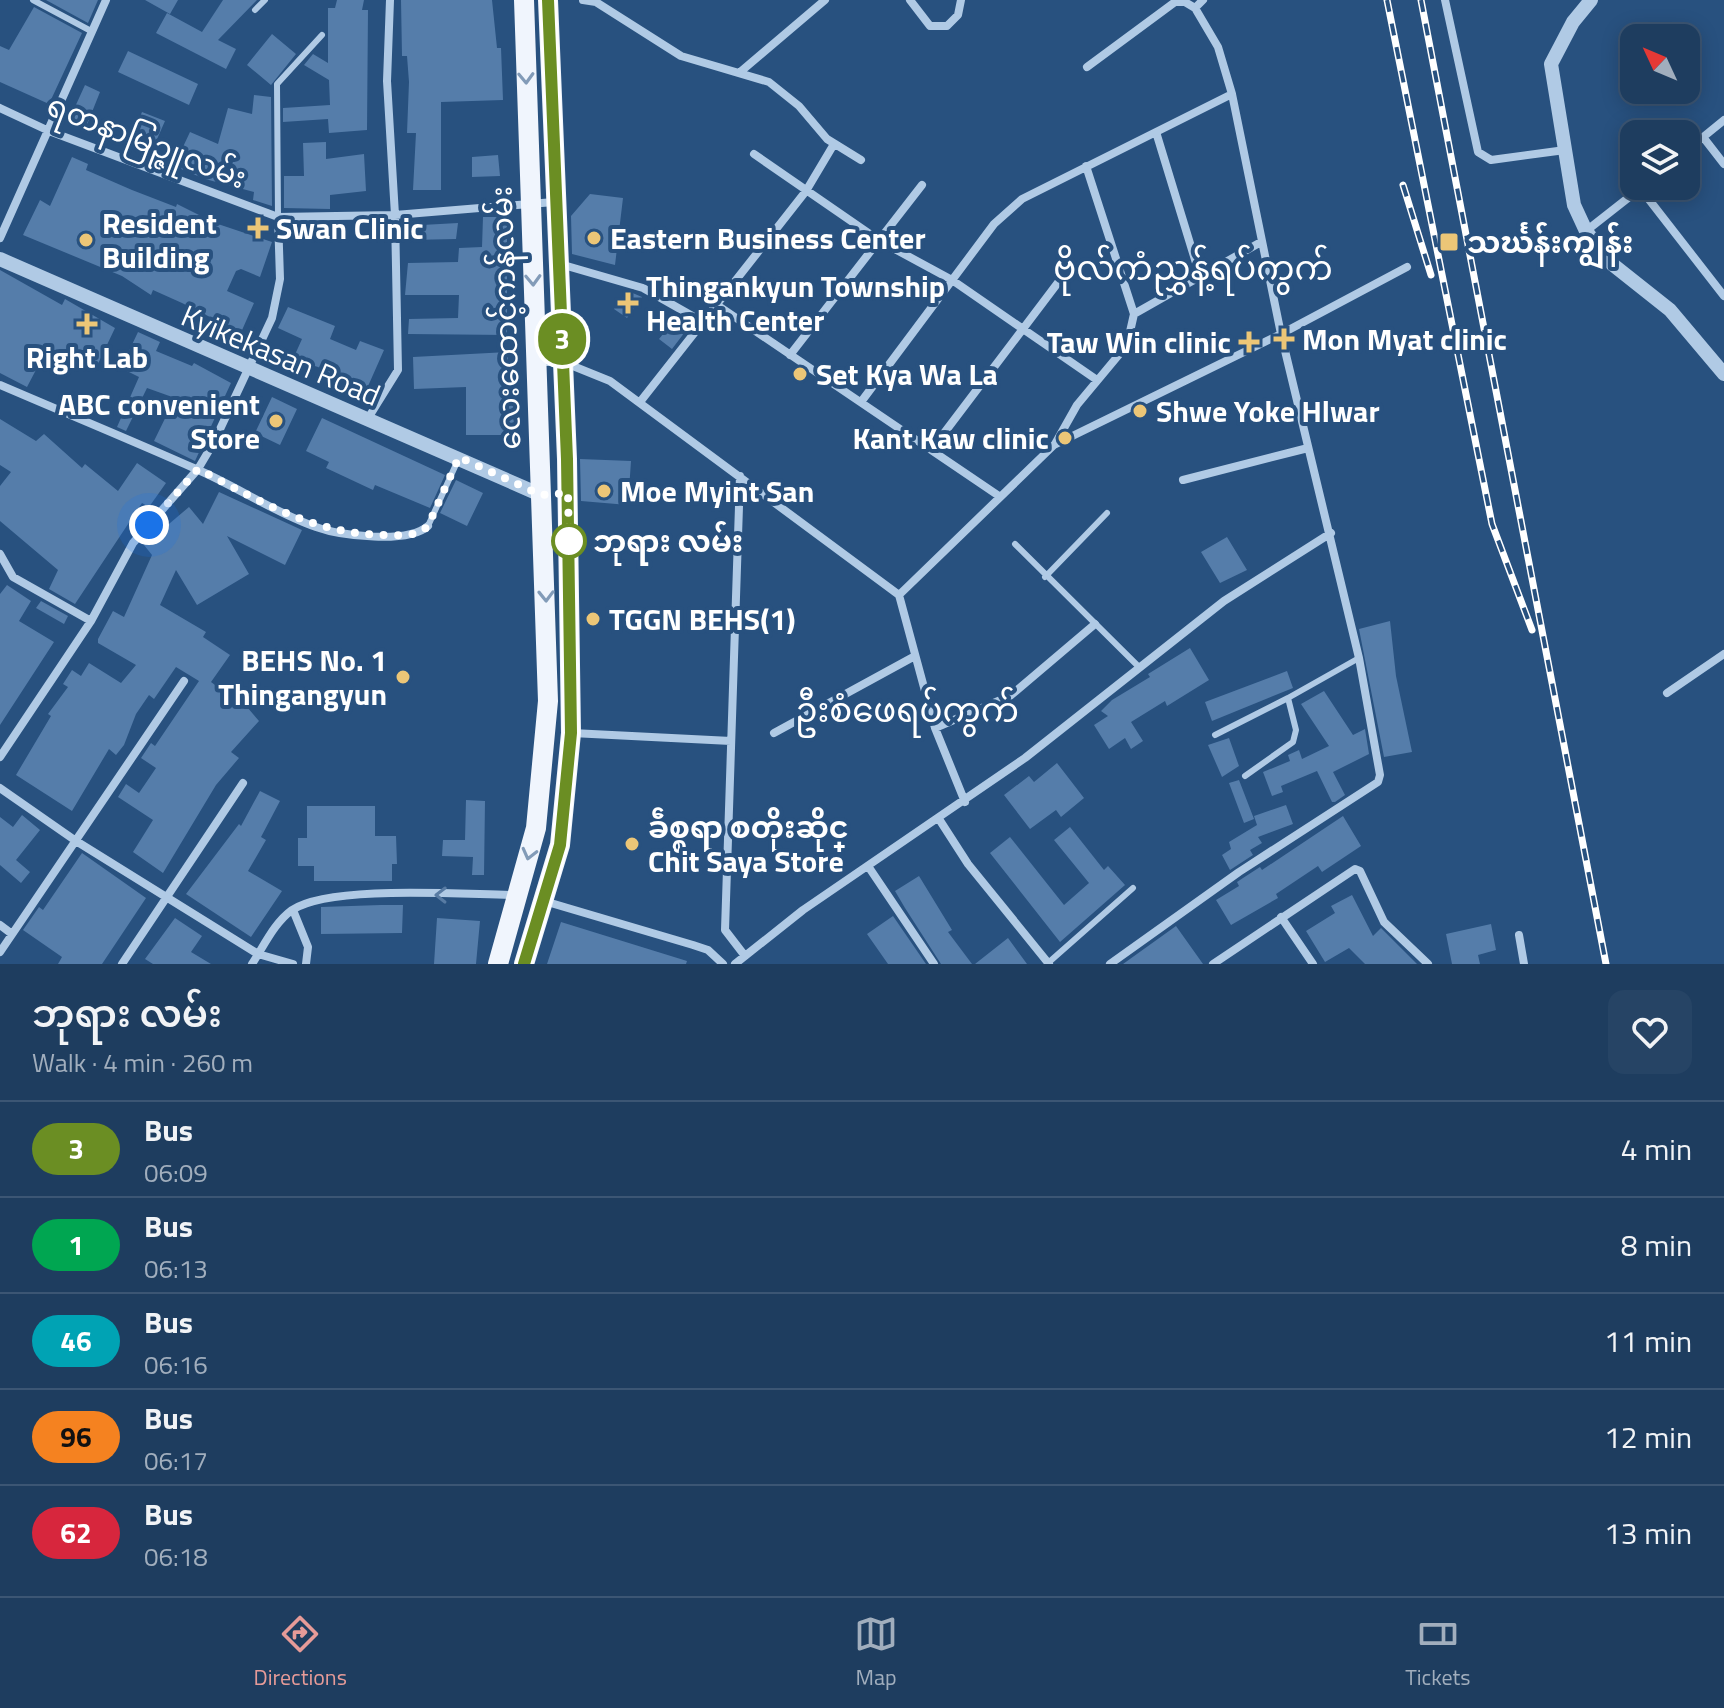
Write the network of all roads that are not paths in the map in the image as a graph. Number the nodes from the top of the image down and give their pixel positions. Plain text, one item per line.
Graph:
1 (33, 0) edge
2 (106, 0) edge
3 (265, 0) edge
4 (390, 0) edge
5 (524, 0) edge
6 (548, 0) edge
7 (583, 0) edge
8 (825, 0) edge
9 (910, 0) edge
10 (961, 0) edge
11 (1203, 0) edge
12 (1445, 0) edge
13 (1591, 0) edge
14 (1195, 8) junction
15 (255, 10) dead end
16 (91, 31) junction
17 (322, 35) dead end
18 (1087, 67) dead end
19 (739, 73) junction
20 (1232, 94) junction
21 (0, 108) edge
22 (1724, 120) edge
23 (49, 131) junction
24 (1156, 132) junction
25 (1703, 137) junction
26 (1700, 139) edge
27 (834, 144) junction
28 (1565, 150) junction
29 (754, 154) dead end
30 (861, 160) dead end
31 (1724, 164) edge
32 (1086, 166) junction
33 (922, 185) dead end
34 (806, 191) junction
35 (1625, 200) edge
36 (1651, 200) edge
37 (530, 202) junction
38 (554, 202) junction
39 (395, 215) junction
40 (278, 217) junction
41 (1586, 231) junction
42 (0, 238) edge
43 (880, 241) junction
44 (1261, 242) junction
45 (0, 259) edge
46 (558, 263) junction
47 (1407, 267) dead end
48 (1069, 268) dead end
49 (1200, 276) junction
50 (952, 280) junction
51 (1724, 296) edge
52 (717, 305) junction
53 (1134, 314) junction
54 (703, 322) junction
55 (1024, 328) junction
56 (1281, 334) junction
57 (790, 355) junction
58 (536, 362) junction
59 (563, 362) junction
60 (249, 370) junction
61 (1724, 374) edge
62 (1097, 380) junction
63 (0, 385) edge
64 (640, 402) junction
65 (861, 402) junction
66 (367, 421) junction
67 (1054, 445) junction
68 (1308, 448) junction
69 (932, 449) junction
70 (459, 457) junction
71 (198, 469) junction
72 (740, 476) junction
73 (1183, 480) dead end
74 (568, 493) junction
75 (541, 495) junction
76 (999, 496) junction
77 (1107, 513) dead end
78 (428, 526) joint
79 (1331, 533) junction
80 (1015, 544) dead end
81 (569, 558) junction
82 (1, 559) edge
83 (545, 559) junction
84 (1045, 577) junction
85 (899, 595) junction
86 (91, 621) junction
87 (1095, 624) junction
88 (1724, 654) edge
89 (915, 656) junction
90 (1359, 658) junction
91 (1139, 667) junction
92 (184, 681) dead end
93 (1667, 693) dead end
94 (1288, 698) junction
95 (548, 701) junction
96 (572, 701) junction
97 (935, 728) junction
98 (571, 733) junction
99 (774, 733) dead end
100 (1215, 735) dead end
101 (731, 741) junction
102 (0, 757) edge
103 (1245, 776) dead end
104 (243, 783) dead end
105 (0, 788) edge
106 (965, 802) junction
107 (939, 819) junction
108 (76, 841) junction
109 (868, 866) junction
110 (1133, 888) dead end
111 (519, 895) junction
112 (167, 899) junction
113 (543, 901) junction
114 (293, 910) junction
115 (1281, 917) junction
116 (0, 925) edge
117 (12, 934) junction
118 (1519, 935) dead end
119 (0, 952) edge
120 (258, 954) junction
121 (745, 956) junction
122 (122, 964) edge
123 (252, 964) edge
124 (293, 964) edge
125 (306, 964) edge
126 (498, 964) edge
127 (524, 964) edge
128 (723, 964) edge
129 (735, 964) edge
130 (934, 964) edge
131 (1048, 964) edge
132 (1110, 964) edge
133 (1213, 964) edge
134 (1313, 964) edge
135 (1428, 964) edge
136 (1524, 964) edge

1 - 16 lane
2 - 16 street
3 - 15 lane
4 - 39 street
5 -> 37 main road, လေးထောင့်ကန်လမ်း
6 - 38 main road, လေးထောင့်ကန်လမ်း
7 - 19 street
8 - 19 street
9 - 10 street
11 - 14 street
12 - 28 street
13 - 28 street
14 - 18 street
14 - 20 street
16 - 23 street
17 - 40 lane
19 - 27 street
20 - 24 street
20 - 44 street
21 - 23 street, ရတနာမြဉ္ဇူလမ်း
22 - 25 street
23 - 40 street, ရတနာမြဉ္ဇူလမ်း
23 - 42 street
24 - 32 street
24 - 49 street
25 - 26 street
25 - 31 street
27 - 30 street
27 - 34 street
28 - 41 street
29 - 34 street
32 - 50 street
32 - 53 street
33 - 43 street
34 - 43 street
34 - 52 street
35 - 41 street
36 - 51 street
37 - 38 street, ရတနာမြဉ္ဇူလမ်း
37 - 39 street, ရတနာမြဉ္ဇူလမ်း
37 -> 58 main road, လေးထောင့်ကန်လမ်း
38 - 46 main road, လေးထောင့်ကန်လမ်း
39 - 40 street, ရတနာမြဉ္ဇူလမ်း
39 - 66 street
40 - 60 street
41 - 61 street
43 - 50 street
43 - 57 street
44 - 49 street
44 - 56 street
45 - 60 street, Kyikekasan Road
46 - 54 street
46 - 59 main road, လေးထောင့်ကန်လမ်း
47 - 56 street
48 - 55 street
49 - 53 street
50 - 55 street
50 - 65 street
52 - 54 street
52 - 57 street
53 - 62 street
54 - 64 street
55 - 62 street
55 - 69 street
56 - 67 street
56 - 68 street
57 - 65 street
58 - 59 street
58 - 75 main road, လေးထောင့်ကန်လမ်း
59 - 64 street
59 - 74 main road, လေးထောင့်ကန်လမ်း
60 - 66 street, Kyikekasan Road
60 - 71 street
62 - 67 street
63 - 71 street
64 - 72 street
65 - 69 street
66 - 70 street, Kyikekasan Road
67 - 76 street
68 - 73 street
68 - 79 street
69 - 76 street
70 - 75 street, Kyikekasan Road
70 - 78 lane
71 - 78 street
71 - 86 street
72 - 85 street
72 - 101 street
74 - 75 main road
74 - 81 main road, လေးထောင့်ကန်လမ်း
75 - 83 main road, လေးထောင့်ကန်လမ်း
76 - 85 street
77 - 84 lane
79 - 90 street
79 - 91 street
80 - 84 lane
81 - 83 main road
81 - 96 main road, လေးထောင့်ကန်လမ်း
82 - 86 street
83 -> 95 main road, လေးထောင့်ကန်လမ်း
84 - 87 lane
85 - 89 street
86 - 102 street
87 - 91 lane
87 - 97 street
88 - 93 street
89 - 97 street
89 - 99 street
90 - 94 lane
90 - 132 street
91 - 106 street
92 - 108 street
94 - 100 lane
94 - 103 lane
95 - 96 main road
95 -> 111 main road, လေးထောင့်ကန်လမ်း
96 - 98 main road, လေးထောင့်ကန်လမ်း
97 - 106 street
98 - 101 street
98 - 113 main road, လေးထောင့်ကန်လမ်း
101 - 121 street
104 - 112 street
105 - 108 street
106 - 107 street
107 - 109 street
107 - 131 street
108 - 112 street
108 - 117 street
109 - 121 street
109 - 130 street
110 - 131 lane
111 -> 114 street
111 - 126 main road, လေးထောင့်ကန်လမ်း
112 - 120 street
112 - 122 street
113 - 127 main road, လေးထောင့်ကန်လမ်း
113 - 128 street
114 - 120 street
114 - 125 street
115 - 133 street
115 - 134 street
115 - 135 street
116 - 117 street
117 - 119 street
118 - 136 street
120 - 123 street
120 - 124 street
121 - 129 street

